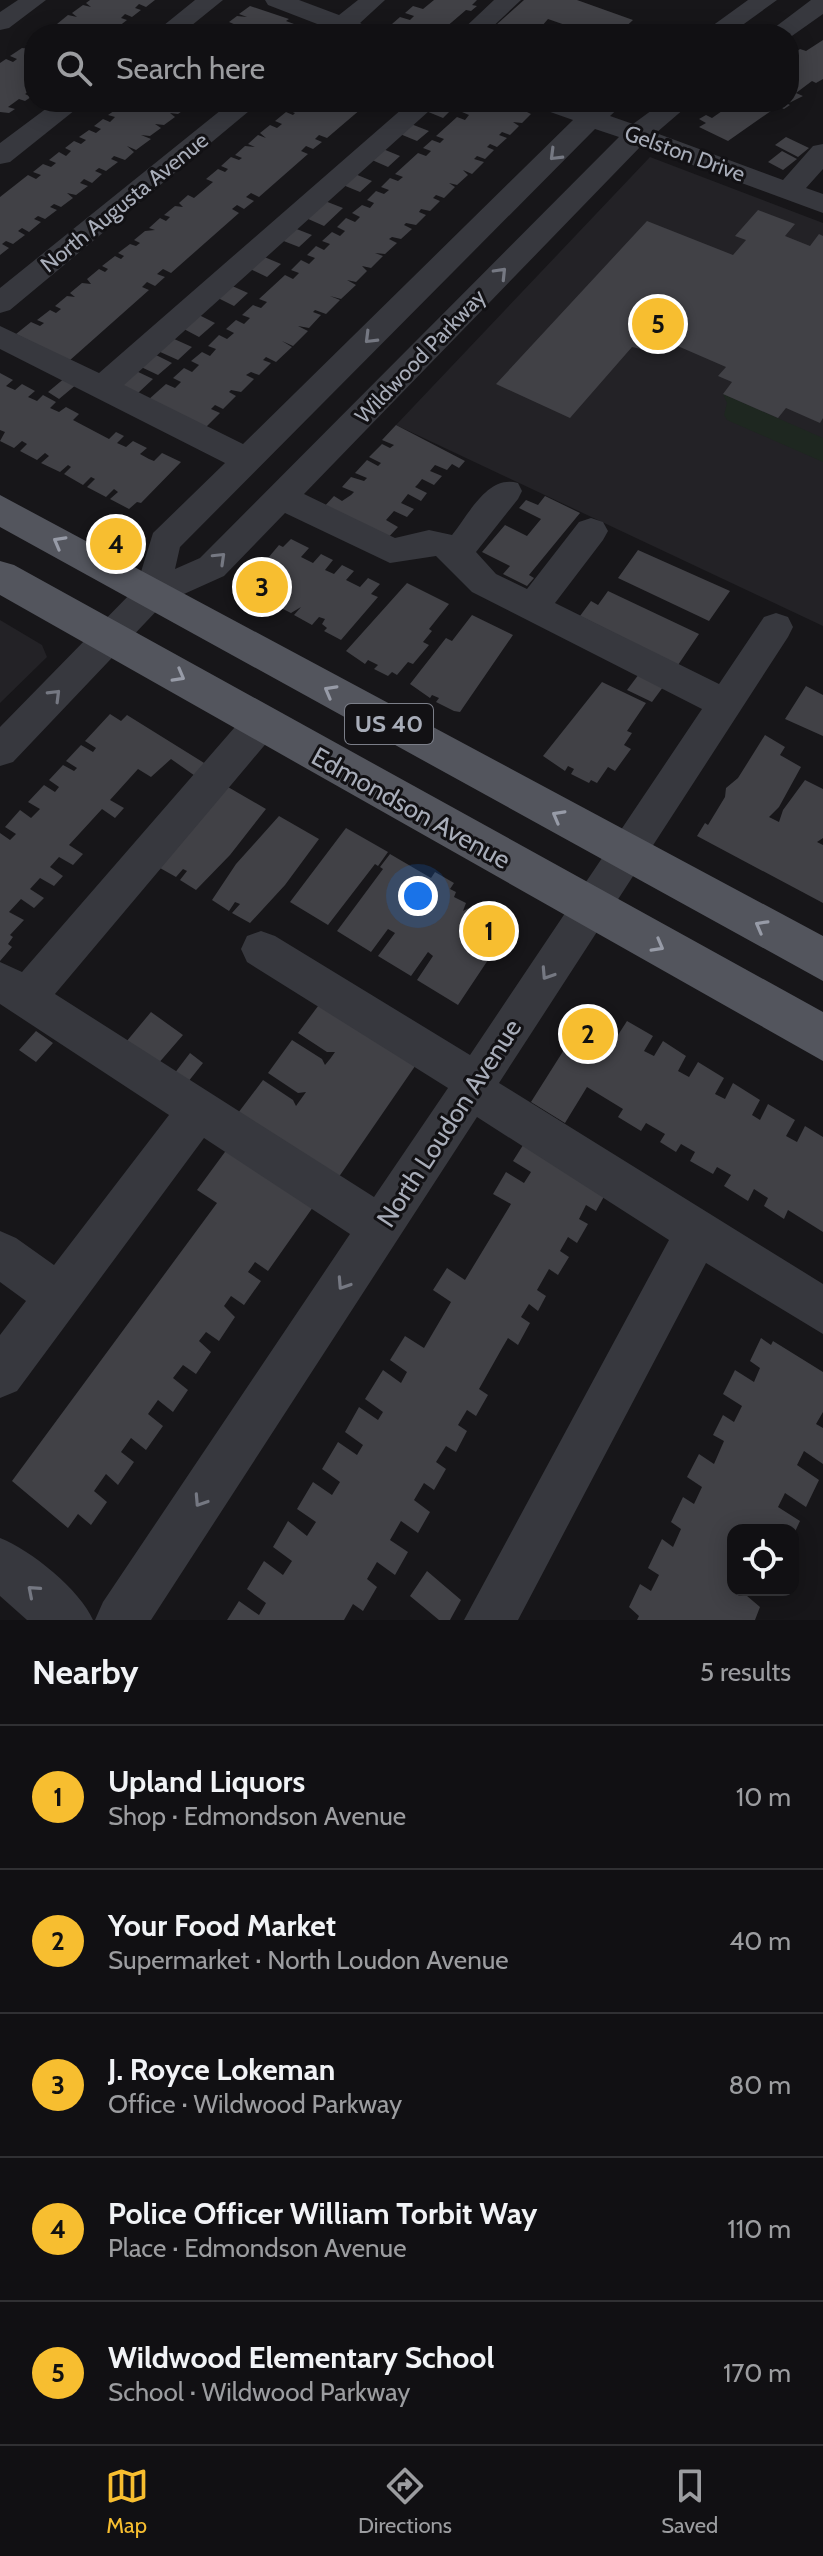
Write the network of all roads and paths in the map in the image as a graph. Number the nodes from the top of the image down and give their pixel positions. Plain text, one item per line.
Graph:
1 (34, 0) edge
2 (211, 0) edge
3 (277, 0) edge
4 (373, 0) edge
5 (509, 0) edge
6 (765, 0) edge
7 (785, 0) edge
8 (820, 8) edge
9 (0, 23) edge
10 (179, 24) edge
11 (327, 24) edge
12 (343, 24) edge
13 (481, 24) edge
14 (728, 24) edge
15 (794, 24) edge
16 (59, 112) edge
17 (235, 112) edge
18 (415, 112) edge
19 (600, 112) edge
20 (605, 112) edge
21 (666, 112) edge
22 (636, 135) junction
23 (823, 152) edge
24 (0, 156) edge
25 (788, 191) junction
26 (823, 204) edge
27 (0, 303) edge
28 (0, 336) edge
29 (102, 387) junction
30 (247, 460) junction
31 (506, 491) dead end
32 (281, 497) junction
33 (0, 509) edge
34 (591, 531) dead end
35 (457, 552) junction
36 (0, 576) edge
37 (152, 594) junction
38 (532, 608) junction
39 (776, 627) dead end
40 (110, 638) junction
41 (725, 704) junction
42 (261, 723) junction
43 (0, 751) edge
44 (627, 853) junction
45 (590, 908) junction
46 (261, 949) dead end
47 (823, 960) edge
48 (8, 989) edge
49 (823, 1038) edge
50 (474, 1086) junction
51 (199, 1110) junction
52 (380, 1227) junction
53 (698, 1232) junction
54 (0, 1254) edge
55 (58, 1297) junction
56 (823, 1311) edge
57 (0, 1374) edge
58 (0, 1563) edge
59 (67, 1620) edge
60 (121, 1620) edge
61 (490, 1620) edge

1 - 9 street
2 - 10 street
3 - 11 street
4 - 12 street
5 - 13 street
6 - 14 street
7 - 8 street
8 - 15 street
16 - 24 street
17 - 27 street, North Augusta Avenue
18 - 29 street
19 -> 30 street, Wildwood Parkway
20 - 22 street, Gelston Drive
21 - 22 street, Wildwood Parkway
22 - 25 street, Gelston Drive
32 -> 22 street, Wildwood Parkway
23 - 25 street
25 - 26 street, Gelston Drive
28 - 29 street
29 - 30 street
30 - 37 street, Wildwood Parkway
31 - 35 street
32 - 35 street
37 -> 32 street, Wildwood Parkway
37 -> 33 main road, US 40
34 - 38 street
35 - 38 street
36 - 40 main road, Edmondson Avenue / US 40
37 - 40 street, Wildwood Parkway
44 -> 37 main road, US 40
38 - 41 street
39 - 41 street, North Loudon Avenue
40 -> 42 main road, Edmondson Avenue / US 40
43 -> 40 street, Wildwood Parkway
41 - 44 street, North Loudon Avenue
42 - 45 main road, Edmondson Avenue / US 40
42 - 48 street
44 - 45 street, North Loudon Avenue
47 -> 44 main road, US 40
45 -> 49 main road, Edmondson Avenue / US 40
45 -> 50 street, North Loudon Avenue
46 - 50 street
48 - 51 street
50 - 52 street, North Loudon Avenue
50 - 53 street
51 - 52 street
51 - 55 street
52 -> 60 street, North Loudon Avenue
53 - 56 street
53 - 61 street
54 - 55 street
55 - 57 street
59 -> 58 street

